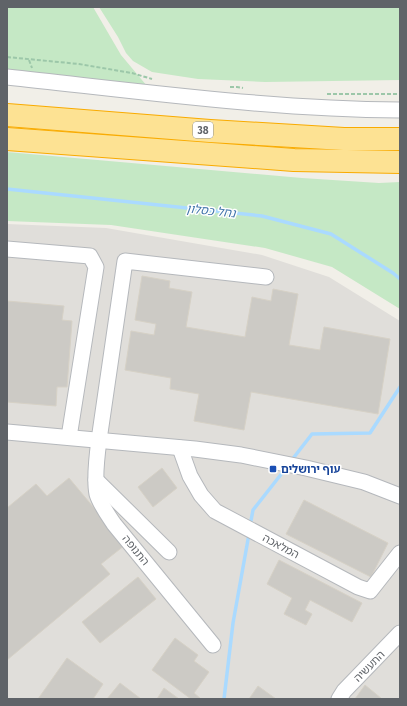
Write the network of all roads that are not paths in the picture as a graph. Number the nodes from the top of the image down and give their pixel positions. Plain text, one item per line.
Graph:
1 (7, 77) edge
2 (400, 110) edge
3 (7, 115) edge
4 (7, 139) edge
5 (400, 139) edge
6 (400, 162) edge
7 (7, 249) edge
8 (266, 277) dead end
9 (7, 432) edge
10 (69, 437) junction
11 (99, 440) junction
12 (180, 448) junction
13 (96, 480) junction
14 (400, 496) edge
15 (169, 552) dead end
16 (400, 553) edge
17 (400, 633) edge
18 (213, 645) dead end
19 (339, 699) edge

1 - 2 street
3 - 5 highway, 38
4 - 6 highway, 38
7 - 10 street
8 - 11 street, התנופה
9 - 10 street
10 - 11 street
11 - 12 street
11 - 13 street, התנופה
12 - 14 street
12 - 16 street, המלאכה
13 - 15 street
13 - 18 street, התנופה
17 - 19 street, התעשיה

